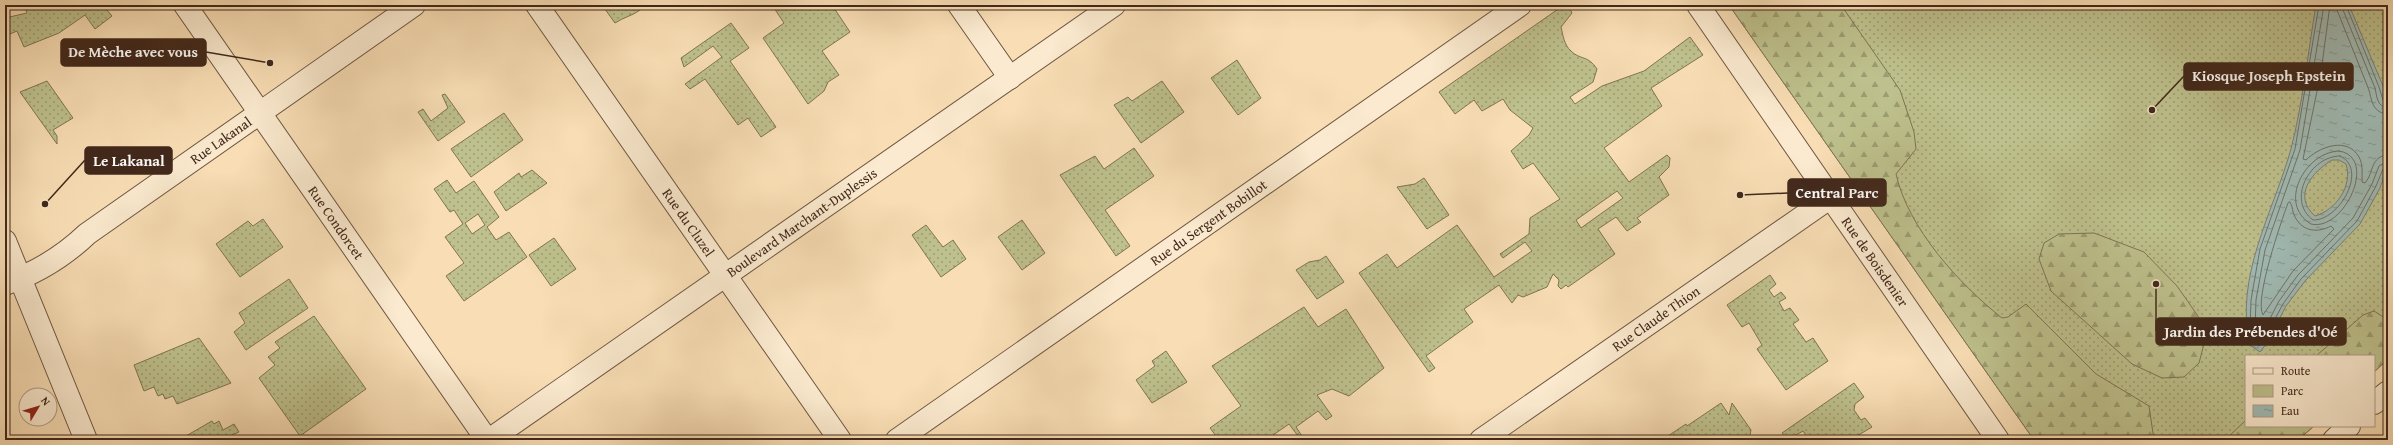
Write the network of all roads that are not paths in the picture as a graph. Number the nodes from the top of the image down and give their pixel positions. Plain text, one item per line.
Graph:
1 (185, 5) edge
2 (414, 5) edge
3 (537, 5) edge
4 (959, 5) edge
5 (1114, 5) edge
6 (1520, 5) edge
7 (1698, 5) edge
8 (1010, 78) junction
9 (260, 113) junction
10 (1831, 197) junction
11 (5, 241) edge
12 (726, 276) junction
13 (13, 282) edge
14 (2388, 392) edge
15 (2375, 402) edge
16 (2348, 427) edge
17 (86, 440) edge
18 (488, 440) edge
19 (840, 440) edge
20 (897, 440) edge
21 (1481, 440) edge
22 (1998, 440) edge
23 (2334, 440) edge

1 - 9 street, Rue Condorcet
2 - 9 street, Rue Lakanal
3 - 12 street, Rue du Cluzel
4 - 8 street
5 - 8 street, Boulevard Marchant-Duplessis
6 - 20 street, Rue du Sergent Bobillot
7 - 10 street, Rue de Boisdenier
8 - 12 street, Boulevard Marchant-Duplessis
9 - 13 street, Rue Lakanal
9 - 18 street, Rue Condorcet
10 - 21 street, Rue Claude Thion
10 - 22 street, Rue de Boisdenier
11 - 13 street
12 - 18 street, Boulevard Marchant-Duplessis
12 - 19 street, Rue du Cluzel
13 - 17 street
14 - 15 street
16 - 23 street

